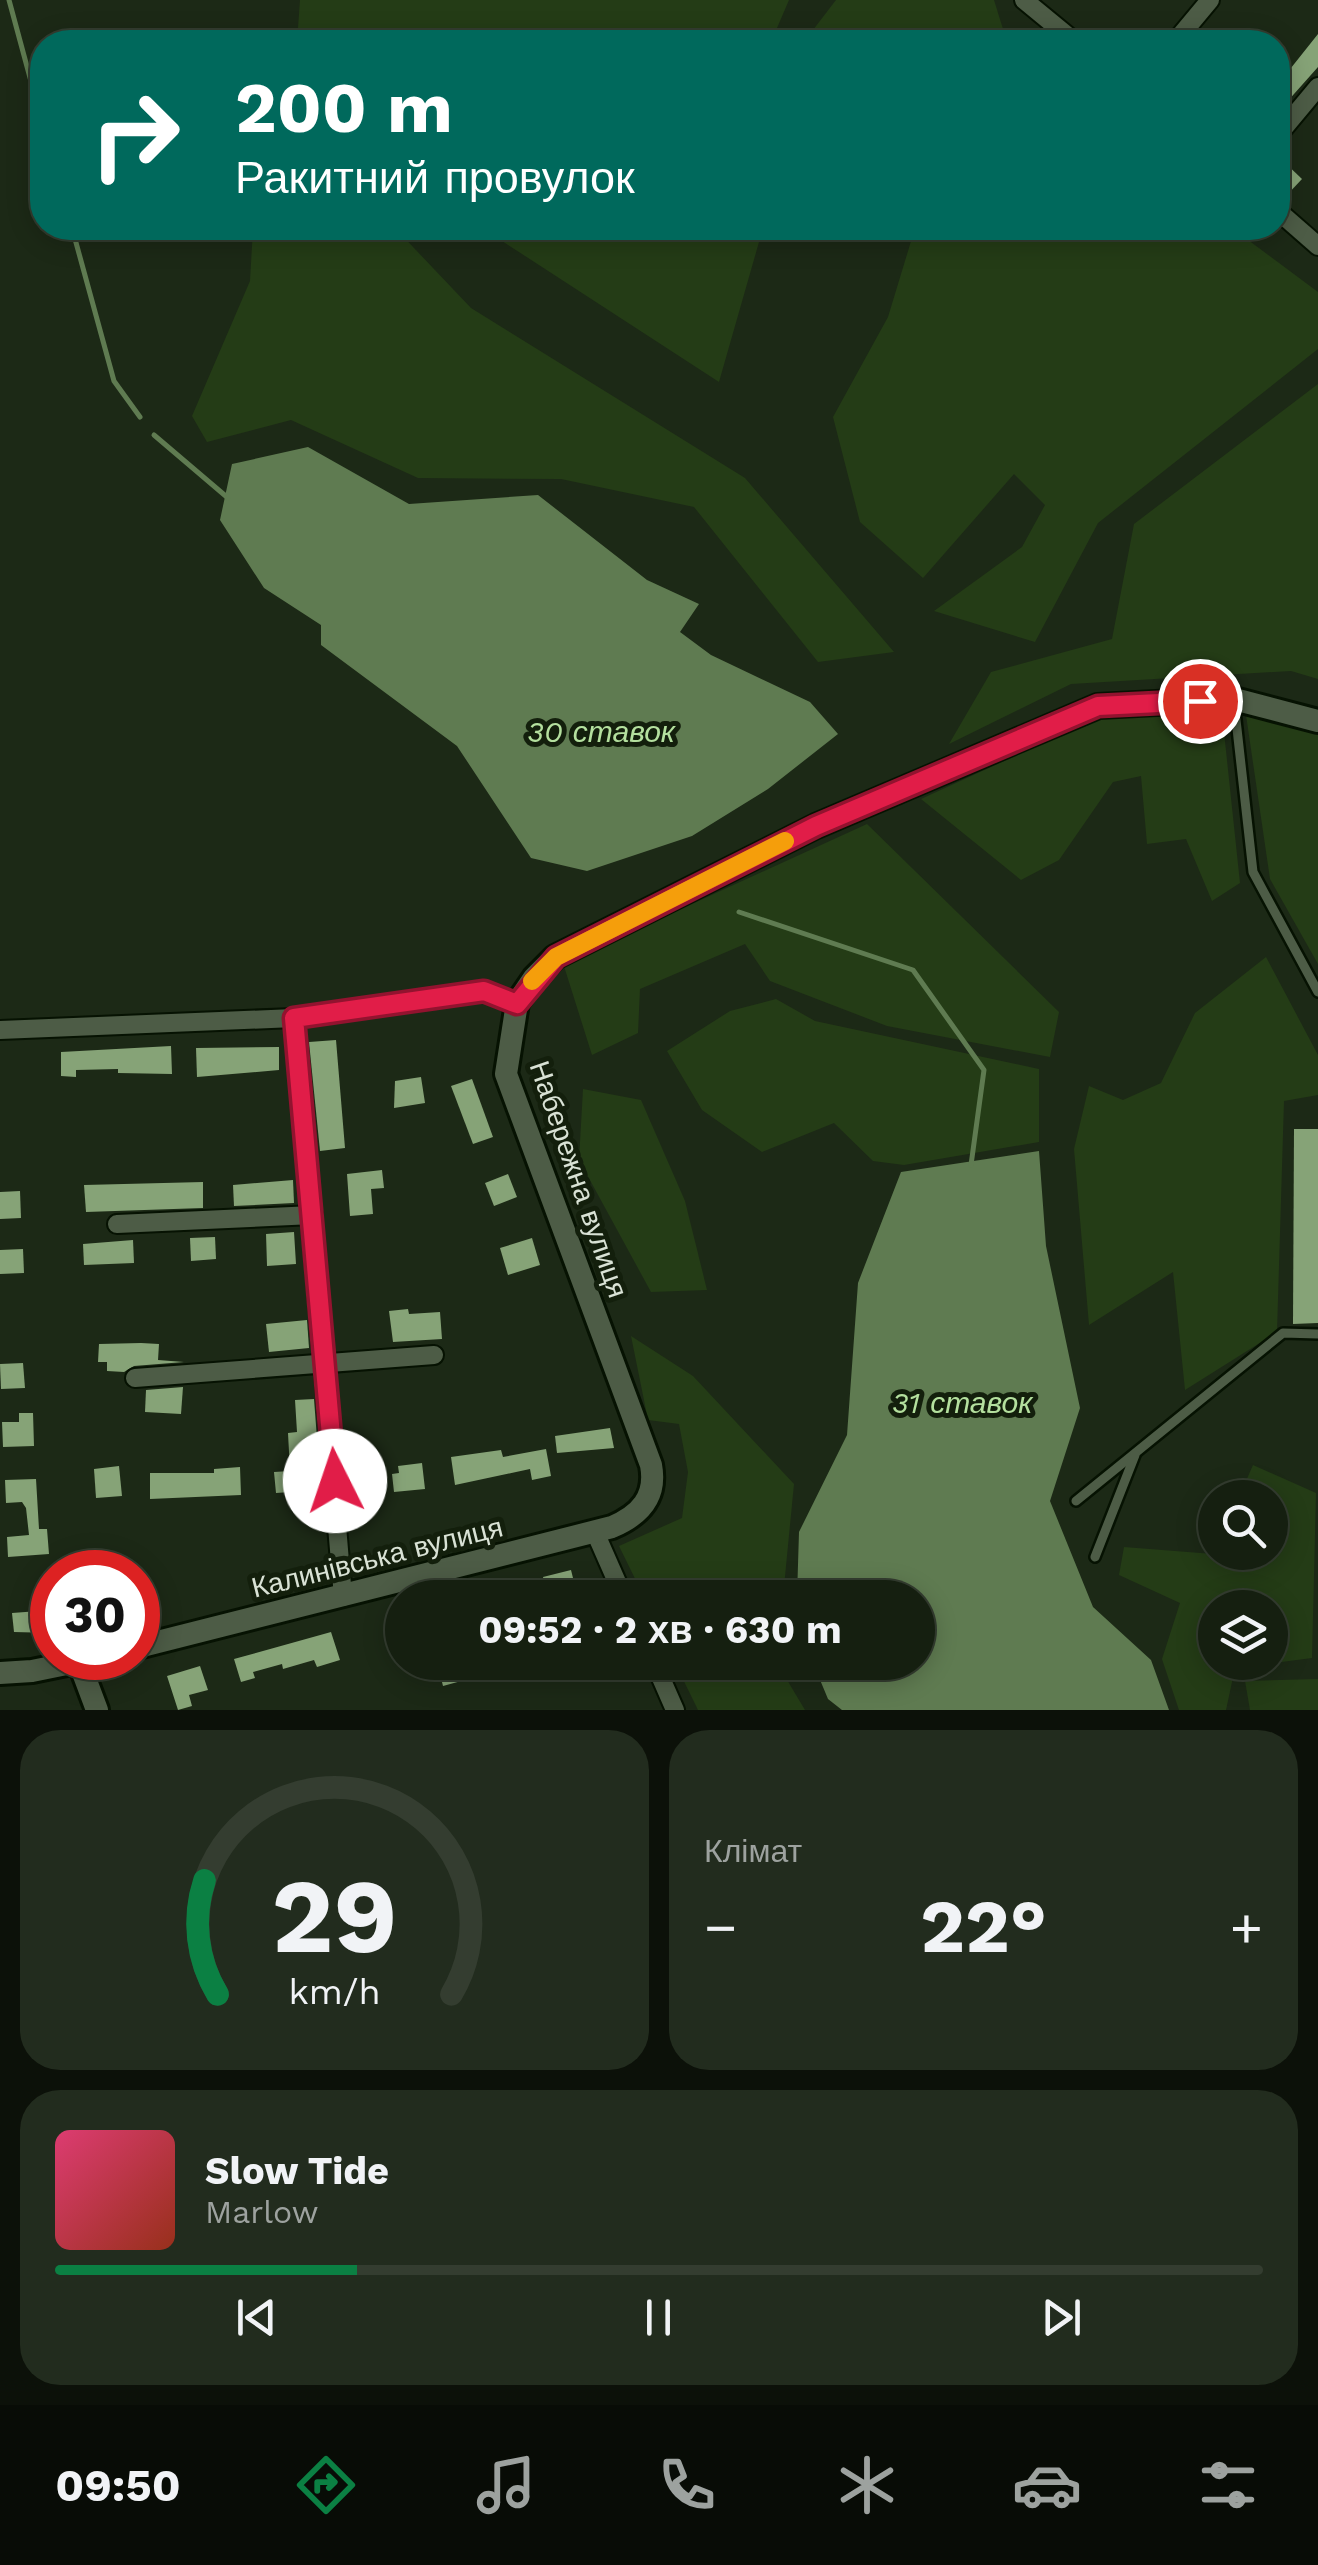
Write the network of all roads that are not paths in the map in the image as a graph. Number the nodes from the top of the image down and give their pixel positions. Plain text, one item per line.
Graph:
1 (1024, 0) edge
2 (1210, 0) edge
3 (1060, 30) edge
4 (1185, 30) edge
5 (1318, 87) edge
6 (1290, 120) edge
7 (1290, 222) edge
8 (1318, 246) edge
9 (1234, 699) junction
10 (1318, 720) edge
11 (1318, 992) edge
12 (517, 1004) junction
13 (294, 1018) junction
14 (0, 1030) edge
15 (313, 1215) junction
16 (117, 1224) dead end
17 (1318, 1334) edge
18 (434, 1355) dead end
19 (326, 1365) junction
20 (135, 1378) dead end
21 (1136, 1452) junction
22 (1076, 1501) dead end
23 (630, 1520) joint
24 (595, 1532) junction
25 (1095, 1557) dead end
26 (616, 1580) edge
27 (343, 1597) junction
28 (160, 1642) edge
29 (30, 1669) edge
30 (0, 1673) edge
31 (91, 1680) edge
32 (662, 1680) edge
33 (97, 1710) edge
34 (675, 1710) edge

1 - 3 street
2 - 4 street
5 - 6 street
7 - 8 street
9 - 10 street, Набережна вулиця
9 - 11 lane
9 - 12 street, Набережна вулиця
12 - 13 street
12 - 23 street, Набережна вулиця
13 - 14 street
13 - 15 street
15 - 16 street
15 - 19 street
17 - 21 lane
18 - 19 street
19 - 20 street
19 - 27 street
21 - 22 lane
21 - 25 lane
23 - 24 street, Калинівська вулиця
24 - 26 street
24 - 27 street, Калинівська вулиця
27 - 28 street, Калинівська вулиця
29 - 30 street
31 - 33 street
32 - 34 street

